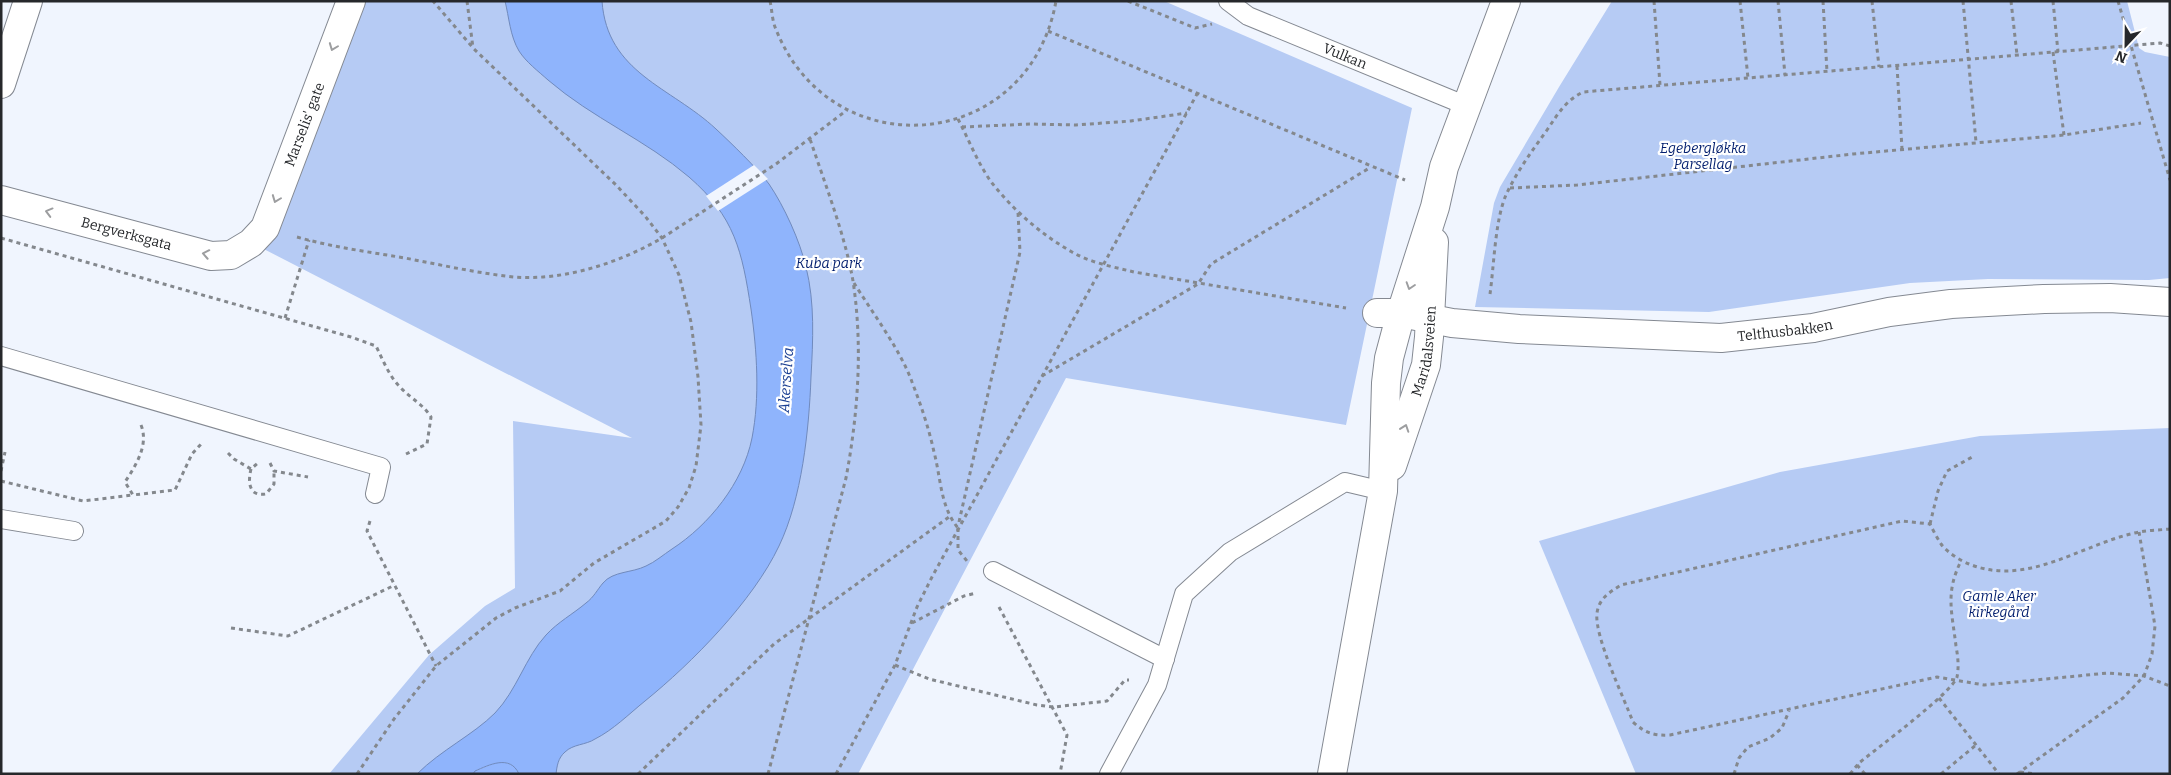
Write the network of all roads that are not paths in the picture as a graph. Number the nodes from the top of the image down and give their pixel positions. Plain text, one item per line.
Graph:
1 (28, 1) edge
2 (351, 1) edge
3 (1228, 1) edge
4 (1506, 1) edge
5 (1, 84) edge
6 (1466, 106) junction
7 (1, 200) edge
8 (1435, 207) junction
9 (258, 235) joint
10 (2170, 302) edge
11 (1389, 312) junction
12 (1430, 319) junction
13 (1, 356) edge
14 (1383, 491) junction
15 (375, 494) road end
16 (1, 519) edge
17 (74, 530) dead end
18 (994, 571) dead end
19 (1165, 659) junction
20 (1109, 774) edge
21 (1332, 774) edge

1 - 5 street
2 -> 9 street, Marselis' gate
3 - 6 lane, Vulkan
4 - 6 street, Maridalsveien
6 - 8 street, Maridalsveien
9 -> 7 street, Bergverksgata
8 -> 11 street, Maridalsveien
8 - 12 street, Maridalsveien
10 - 12 street, Telthusbakken
11 - 12 street, Telthusbakken
11 - 14 street, Maridalsveien
14 -> 12 street, Maridalsveien
13 - 15 lane
14 - 19 lane
14 - 21 street, Maridalsveien
16 - 17 lane
18 - 19 lane
19 - 20 lane

